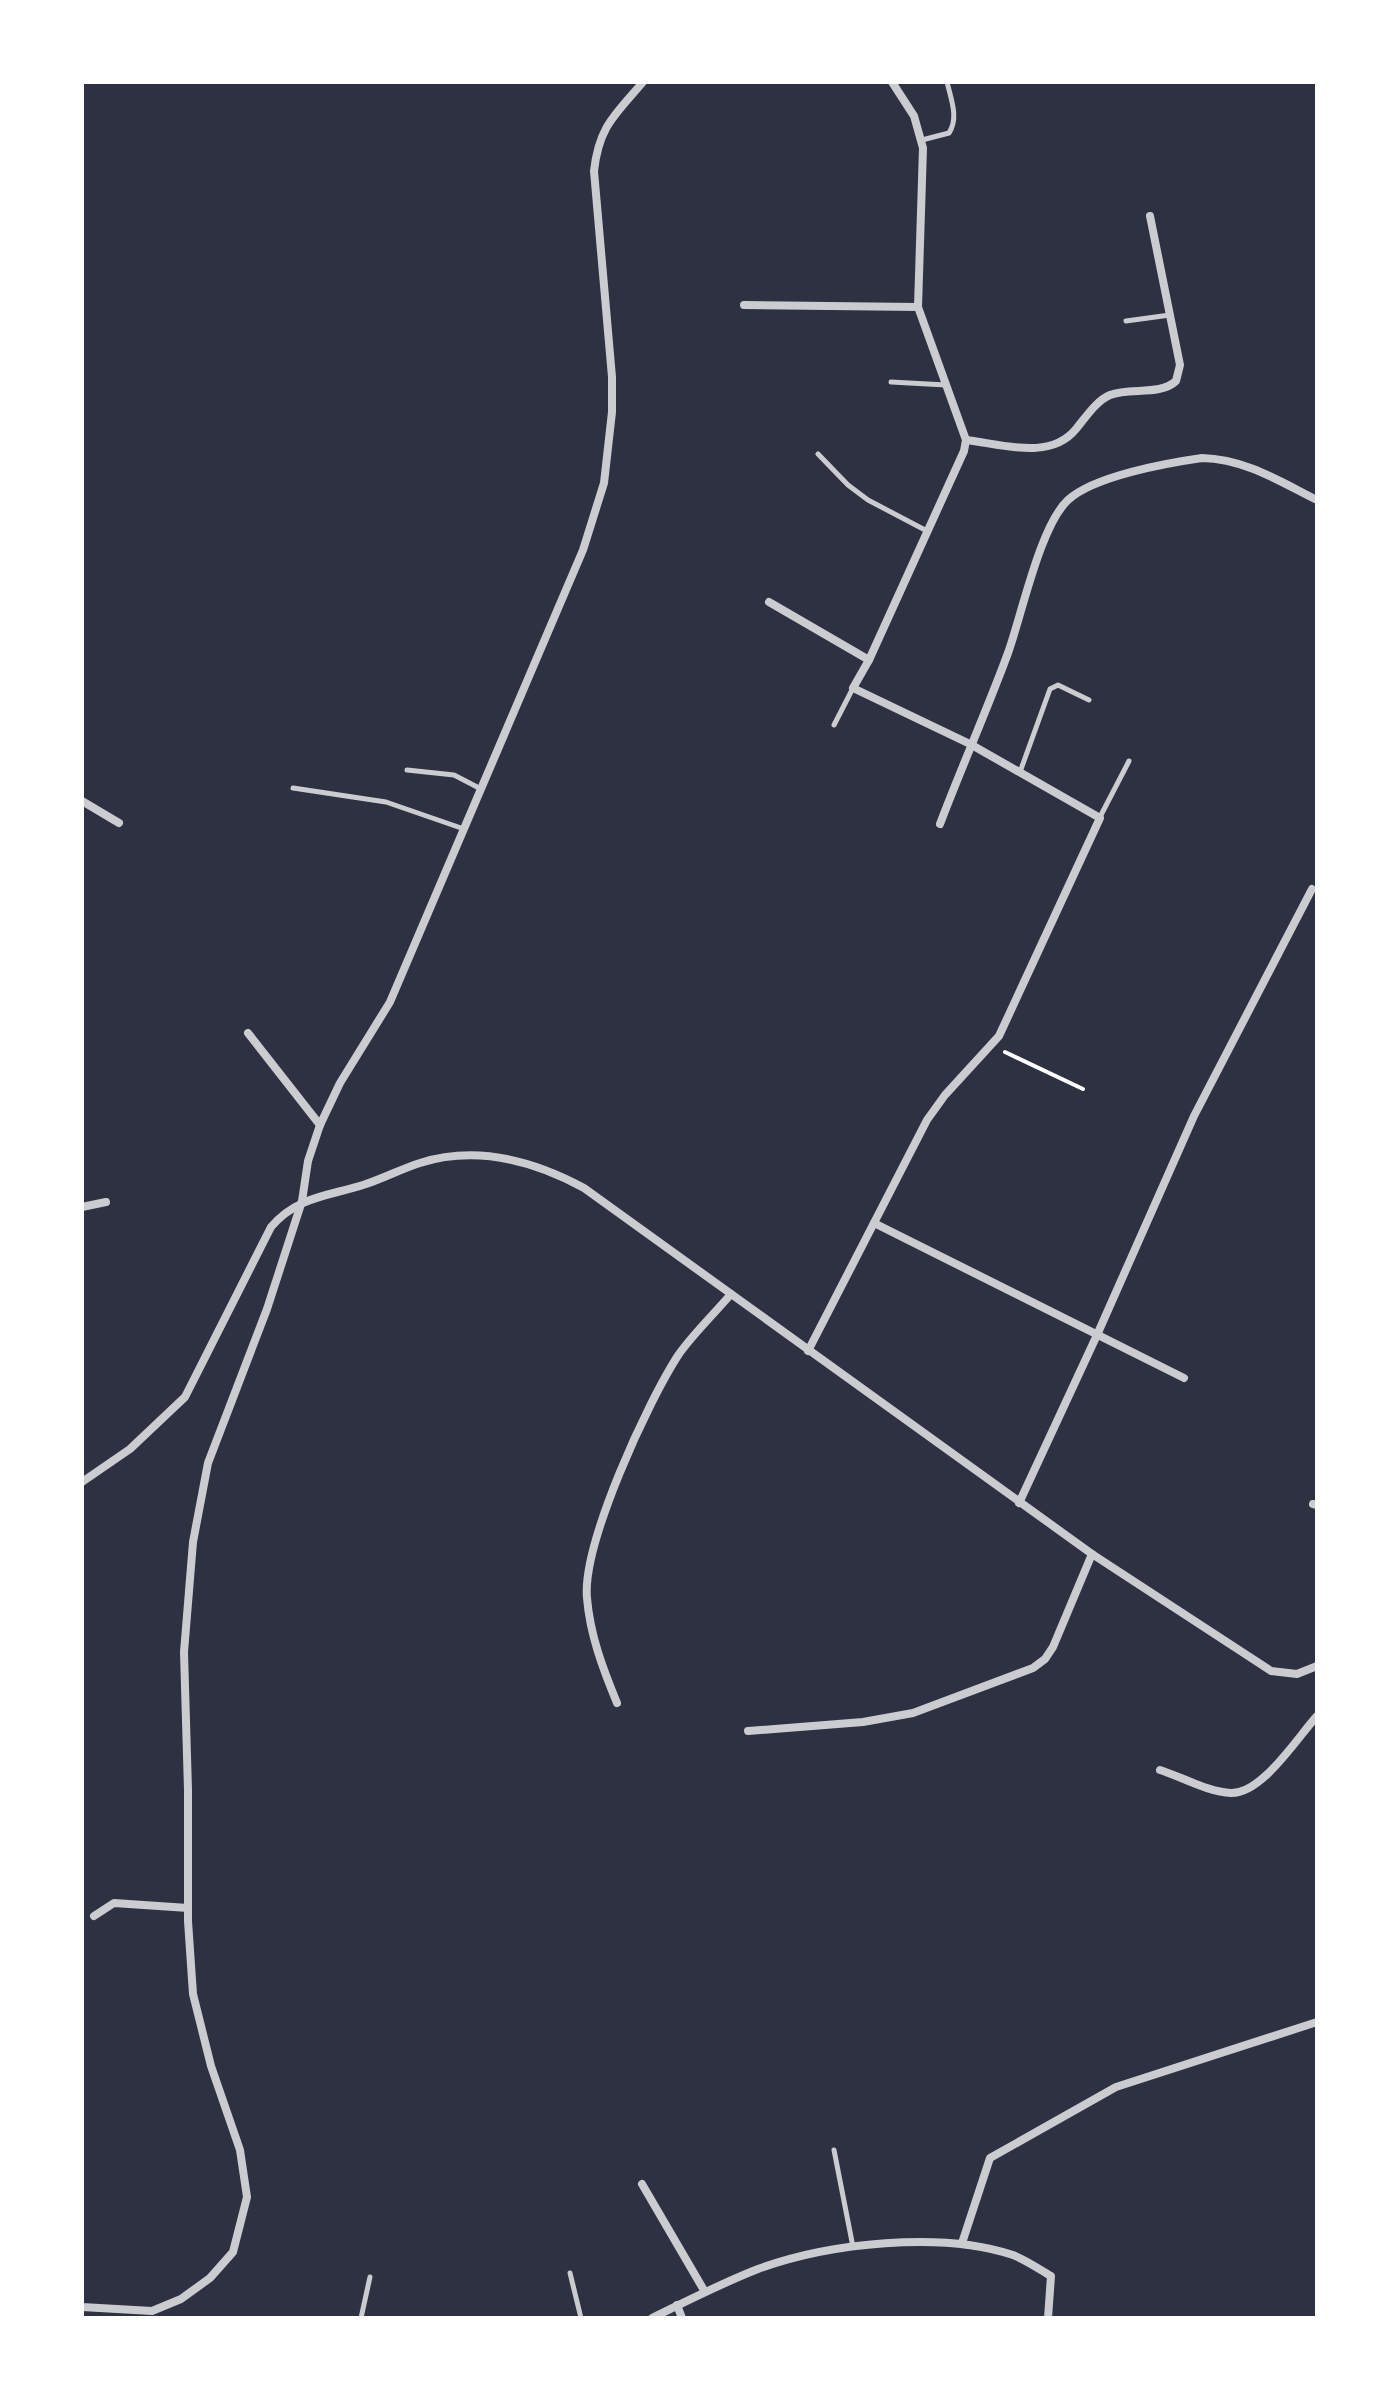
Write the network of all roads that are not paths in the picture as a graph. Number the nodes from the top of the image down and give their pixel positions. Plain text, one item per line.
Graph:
1 (643, 82) edge
2 (892, 82) edge
3 (947, 82) edge
4 (922, 140) junction
5 (1150, 216) dead end
6 (744, 305) dead end
7 (918, 307) junction
8 (1170, 315) junction
9 (1126, 321) dead end
10 (891, 382) dead end
11 (947, 385) junction
12 (966, 440) junction
13 (818, 454) dead end
14 (1317, 500) edge
15 (928, 532) junction
16 (769, 602) dead end
17 (869, 660) junction
18 (853, 688) junction
19 (1089, 700) dead end
20 (834, 725) dead end
21 (970, 744) junction
22 (1129, 761) dead end
23 (407, 770) dead end
24 (1020, 772) junction
25 (293, 788) dead end
26 (481, 789) junction
27 (82, 801) edge
28 (1100, 818) junction
29 (119, 823) dead end
30 (940, 824) dead end
31 (464, 829) junction
32 (1312, 889) dead end
33 (248, 1033) dead end
34 (320, 1125) junction
35 (302, 1201) junction
36 (106, 1202) dead end
37 (82, 1207) edge
38 (874, 1223) junction
39 (731, 1294) junction
40 (1097, 1335) junction
41 (808, 1351) junction
42 (1184, 1378) dead end
43 (82, 1482) edge
44 (1019, 1503) junction
45 (1092, 1554) junction
46 (1317, 1666) edge
47 (617, 1703) dead end
48 (1317, 1716) edge
49 (748, 1731) dead end
50 (1160, 1770) dead end
51 (188, 1908) junction
52 (94, 1916) dead end
53 (1317, 2022) edge
54 (834, 2150) dead end
55 (642, 2184) dead end
56 (962, 2243) junction
57 (853, 2248) junction
58 (570, 2273) dead end
59 (370, 2277) dead end
60 (705, 2292) junction
61 (677, 2305) junction
62 (82, 2307) edge
63 (361, 2318) edge
64 (581, 2318) edge
65 (652, 2318) edge
66 (682, 2318) edge
67 (1048, 2318) edge

1 - 26 street
2 - 4 street
3 - 4 lane
4 - 7 street
5 - 8 street
6 - 7 street
7 - 11 street
8 - 9 lane
8 - 12 street
10 - 11 lane
11 - 12 street
12 - 15 street
13 - 15 lane
14 - 21 street
15 - 17 street
16 - 17 street
17 - 18 street
18 - 20 lane
18 - 21 street
19 - 24 lane
21 - 24 street
21 - 30 street
22 - 28 lane
23 - 26 lane
24 - 28 street
25 - 31 lane
26 - 31 street
27 - 29 street
28 - 38 street
31 - 34 street
32 - 40 street
33 - 34 street
34 - 35 street
35 - 39 street
35 - 43 street
35 - 51 street
36 - 37 street
38 - 40 street
38 - 41 street
39 - 41 street
39 - 47 street
40 - 42 street
40 - 44 street
41 - 44 street
44 - 45 street
45 - 46 street
45 - 49 street
48 - 50 street
51 - 52 street
51 - 62 street
53 - 56 street
54 - 57 lane
55 - 60 street
56 - 57 street
56 - 67 street
57 - 60 street
58 - 64 lane
59 - 63 lane
60 - 61 street
61 - 65 street
61 - 66 street

